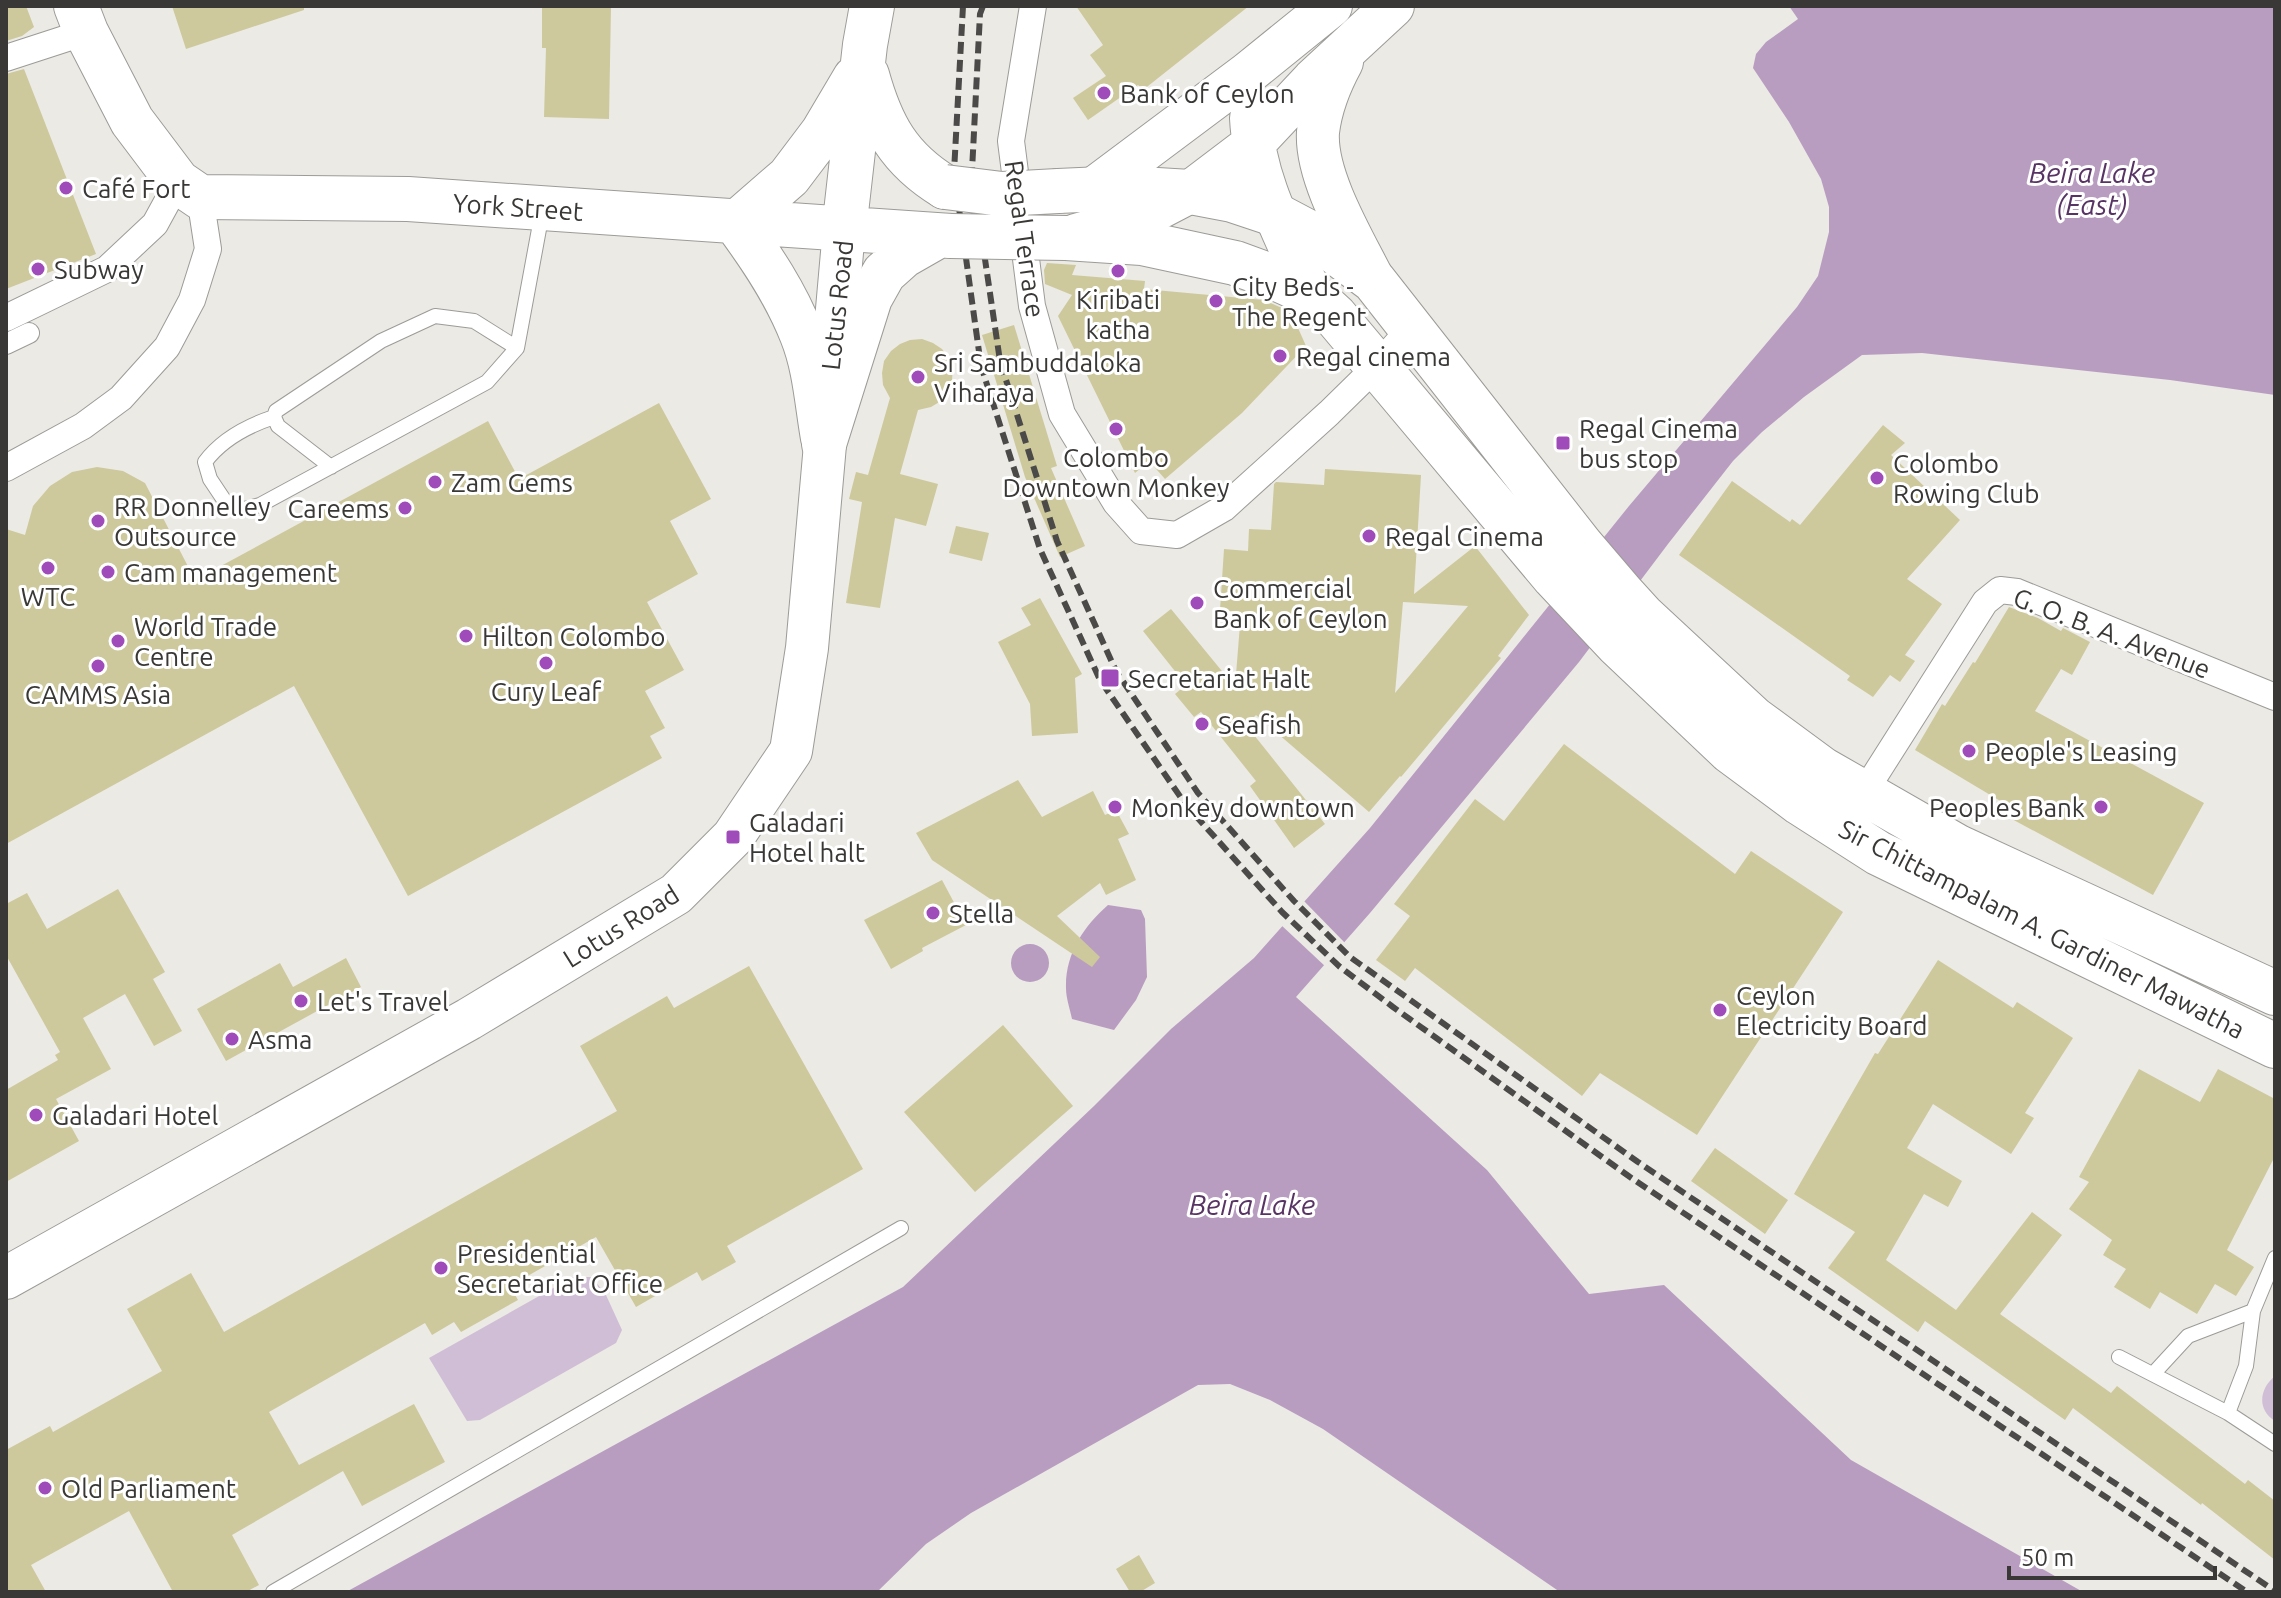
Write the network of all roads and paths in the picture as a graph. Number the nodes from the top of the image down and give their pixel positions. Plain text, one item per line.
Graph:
1 (872, 6) edge
2 (1033, 6) edge
3 (1331, 6) edge
4 (1393, 6) edge
5 (81, 19) edge
6 (1352, 43) junction
7 (6, 58) edge
8 (863, 64) junction
9 (1248, 73) junction
10 (1252, 145) junction
11 (189, 190) junction
12 (1076, 190) junction
13 (1190, 192) junction
14 (542, 209) junction
15 (1274, 214) junction
16 (736, 223) junction
17 (844, 230) junction
18 (944, 236) junction
19 (1066, 238) junction
20 (1374, 281) junction
21 (1311, 294) junction
22 (6, 318) edge
23 (1412, 327) junction
24 (29, 333) dead end
25 (6, 344) edge
26 (517, 348) junction
27 (1377, 366) junction
28 (274, 417) junction
29 (824, 444) junction
30 (331, 467) junction
31 (6, 468) edge
32 (1568, 561) junction
33 (1629, 629) junction
34 (2275, 697) edge
35 (1863, 794) junction
36 (2275, 993) edge
37 (2275, 1046) edge
38 (901, 1228) dead end
39 (2275, 1258) edge
40 (6, 1278) edge
41 (2253, 1311) junction
42 (2119, 1357) dead end
43 (2153, 1374) junction
44 (2228, 1413) junction
45 (2275, 1444) edge
46 (273, 1592) edge

1 - 8 highway, Lotus Road
2 - 27 street, Regal Terrace
3 - 9 main road
4 - 6 main road
5 - 7 street
5 - 11 highway
6 - 10 main road
6 - 20 main road
8 - 12 highway, Sir Chittampalam A. Gardiner Mawatha, bridge
8 - 16 highway
8 - 17 highway, Lotus Road
9 - 10 main road
9 - 12 main road
10 - 13 main road
10 - 15 main road
11 - 14 highway, York Street
11 - 22 street
11 - 31 street
12 - 13 highway, Sir Chittampalam A. Gardiner Mawatha
13 - 15 highway, Sir Chittampalam A. Gardiner Mawatha
13 - 19 main road
14 - 16 highway, York Street
14 - 26 lane
15 - 20 highway, Sir Chittampalam A. Gardiner Mawatha
15 - 21 main road
16 - 17 highway, York Street
16 - 29 highway
17 - 18 highway, York Street
17 - 29 main road, Lotus Road
18 - 19 highway, York Street, bridge
18 - 29 highway
19 - 21 highway, York Street
20 - 23 highway, Sir Chittampalam A. Gardiner Mawatha
21 - 27 highway, Sir Chittampalam A. Gardiner Mawatha
23 - 27 street, Regal Terrace
23 - 32 highway, Sir Chittampalam A. Gardiner Mawatha
24 - 25 street
26 - 28 lane
26 - 30 lane
27 - 32 highway, Sir Chittampalam A. Gardiner Mawatha
28 - 30 lane
28 - 30 lane
29 - 40 main road, Lotus Road
32 - 33 highway, Sir Chittampalam A. Gardiner Mawatha
33 - 35 highway, Sir Chittampalam A. Gardiner Mawatha
33 - 37 highway, Sir Chittampalam A. Gardiner Mawatha
34 - 35 street, G. O. B. A. Avenue
35 - 36 highway, Sir Chittampalam A. Gardiner Mawatha
38 - 46 lane
39 - 41 lane
41 - 43 lane
41 - 44 lane
42 - 43 lane
43 - 44 lane
44 - 45 lane

